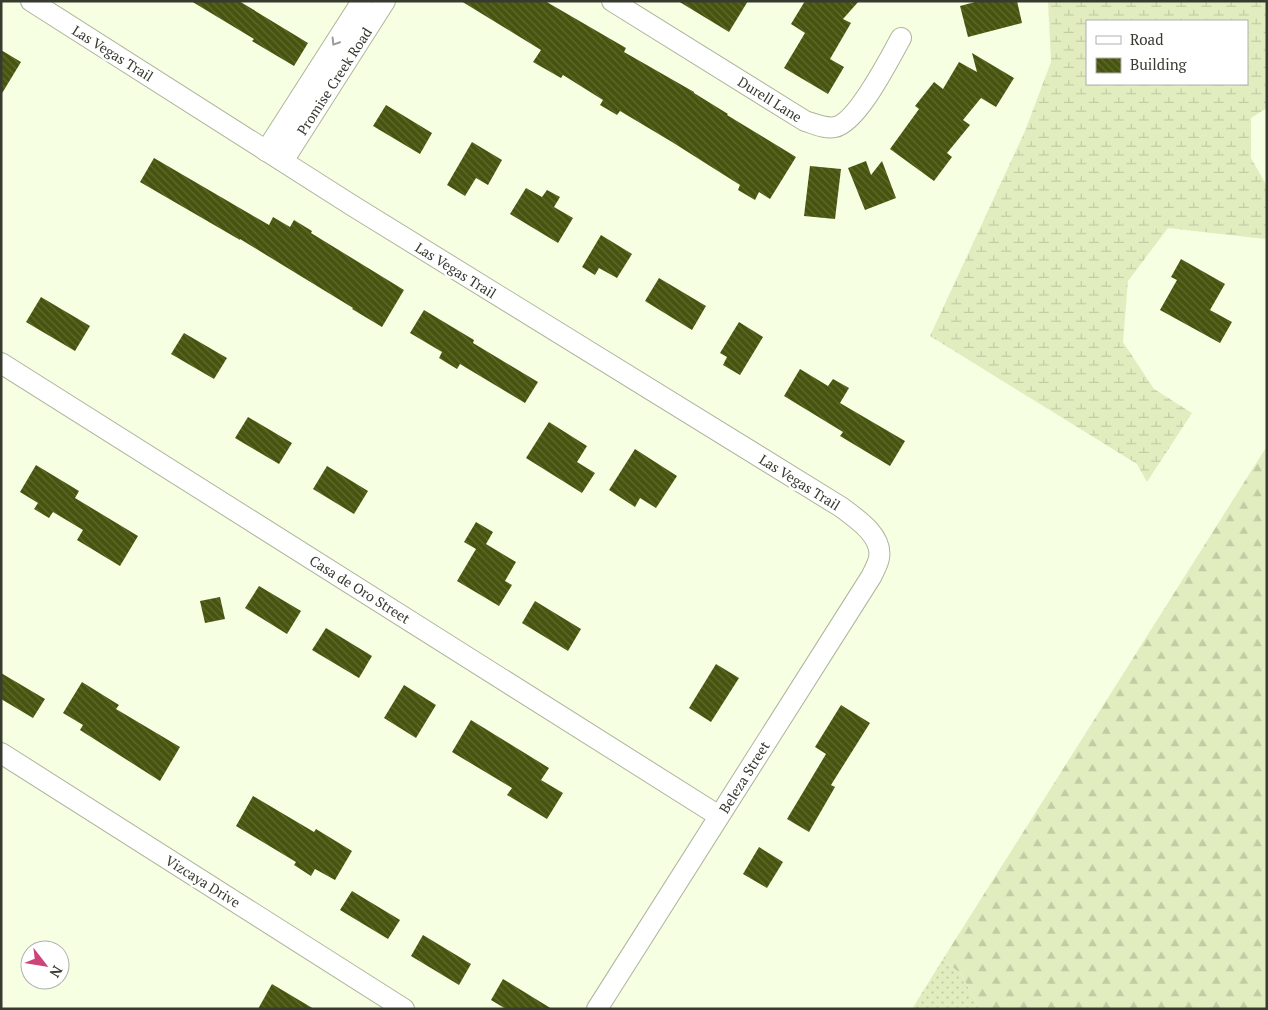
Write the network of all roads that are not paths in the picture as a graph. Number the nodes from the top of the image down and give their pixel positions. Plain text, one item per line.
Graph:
1 (31, 1) edge
2 (362, 1) edge
3 (385, 1) edge
4 (612, 1) edge
5 (636, 7) edge
6 (901, 38) dead end
7 (275, 156) junction
8 (1, 363) edge
9 (878, 541) joint
10 (1, 754) edge
11 (719, 816) junction
12 (404, 1009) edge
13 (597, 1009) edge

1 - 7 street, Las Vegas Trail
2 -> 7 street, Promise Creek Road
3 - 7 street, Promise Creek Road
4 - 5 street, Durell Lane
5 - 6 street, Durell Lane
7 - 9 street, Las Vegas Trail
8 - 11 street, Casa de Oro Street
9 - 11 street, Beleza Street
10 - 12 street, Vizcaya Drive
11 - 13 street, Beleza Street

